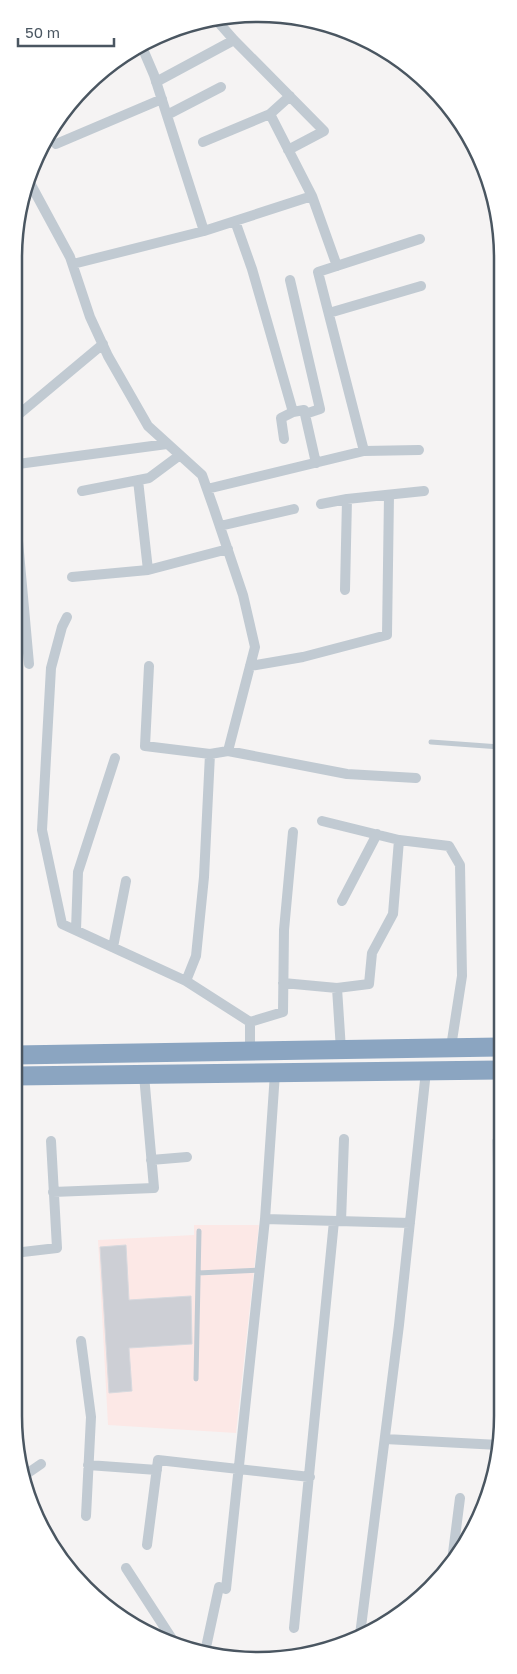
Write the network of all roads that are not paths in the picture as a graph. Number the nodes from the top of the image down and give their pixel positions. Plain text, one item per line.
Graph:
1 (221, 26) edge
2 (234, 40) junction
3 (144, 52) edge
4 (156, 82) junction
5 (221, 87) dead end
6 (290, 96) junction
7 (162, 99) junction
8 (270, 114) junction
9 (167, 115) junction
10 (203, 142) dead end
11 (56, 144) dead end
12 (288, 150) junction
13 (33, 189) edge
14 (312, 196) junction
15 (235, 221) junction
16 (204, 231) junction
17 (420, 239) dead end
18 (73, 264) junction
19 (337, 266) junction
20 (290, 280) dead end
21 (421, 286) dead end
22 (329, 313) junction
23 (103, 344) junction
24 (22, 412) edge
25 (293, 412) junction
26 (305, 414) junction
27 (284, 439) dead end
28 (167, 444) junction
29 (419, 450) dead end
30 (364, 451) junction
31 (180, 455) junction
32 (22, 463) edge
33 (316, 463) junction
34 (138, 480) junction
35 (207, 489) junction
36 (82, 491) dead end
37 (424, 491) dead end
38 (389, 495) junction
39 (347, 500) junction
40 (321, 504) dead end
41 (294, 509) dead end
42 (220, 526) junction
43 (228, 549) junction
44 (148, 570) junction
45 (72, 577) dead end
46 (22, 586) edge
47 (346, 590) dead end
48 (68, 617) dead end
49 (29, 664) dead end
50 (149, 666) dead end
51 (250, 666) junction
52 (431, 742) dead end
53 (494, 747) edge
54 (228, 751) junction
55 (210, 754) junction
56 (115, 758) dead end
57 (416, 778) dead end
58 (322, 821) dead end
59 (293, 832) dead end
60 (377, 834) junction
61 (398, 840) junction
62 (126, 881) dead end
63 (342, 901) dead end
64 (76, 930) junction
65 (113, 948) junction
66 (186, 981) junction
67 (283, 982) junction
68 (338, 988) junction
69 (250, 1022) junction
70 (451, 1047) junction
71 (494, 1047) edge
72 (341, 1050) junction
73 (250, 1052) junction
74 (22, 1055) edge
75 (426, 1070) junction
76 (494, 1070) edge
77 (276, 1073) junction
78 (144, 1075) junction
79 (22, 1076) edge
80 (344, 1139) dead end
81 (51, 1141) dead end
82 (187, 1157) dead end
83 (151, 1160) junction
84 (53, 1192) junction
85 (265, 1219) junction
86 (337, 1221) junction
87 (410, 1223) junction
88 (199, 1231) dead end
89 (22, 1252) edge
90 (260, 1270) junction
91 (198, 1273) junction
92 (81, 1341) dead end
93 (196, 1379) dead end
94 (385, 1438) junction
95 (492, 1445) edge
96 (41, 1464) dead end
97 (88, 1466) junction
98 (238, 1468) junction
99 (157, 1470) junction
100 (30, 1472) edge
101 (310, 1477) junction
102 (460, 1498) dead end
103 (86, 1516) dead end
104 (147, 1545) dead end
105 (454, 1549) edge
106 (126, 1568) dead end
107 (294, 1628) dead end
108 (361, 1628) edge
109 (169, 1634) edge
110 (206, 1646) edge

1 - 2 street
2 - 4 street
2 - 6 street
3 - 4 street
4 - 7 street
5 - 9 street
6 - 8 street
6 - 12 street
7 - 9 street
7 - 11 street
8 - 10 street
8 - 12 street
9 - 16 street
12 - 14 street
13 - 18 street
14 - 15 street
14 - 19 street
15 - 16 street
15 - 25 street
16 - 18 street
17 - 19 street
18 - 23 street
19 - 22 street
20 - 26 street
21 - 22 street
22 - 30 street
23 - 24 street
23 - 28 street
25 - 26 street
25 - 27 street
26 - 33 street
28 - 31 street
28 - 32 street
29 - 30 street
30 - 33 street
31 - 34 street
31 - 35 street
33 - 35 street
34 - 36 street
34 - 44 street
35 - 42 street
37 - 38 street
38 - 39 street
38 - 51 street
39 - 40 street
39 - 47 street
41 - 42 street
42 - 43 street
43 - 44 street
43 - 51 street
44 - 45 street
46 - 49 street
48 - 64 street
50 - 55 street
51 - 54 street
52 - 53 lane
54 - 55 street
54 - 57 street
55 - 66 street
56 - 64 street
58 - 60 street
59 - 67 street
60 - 61 street
60 - 63 street
61 - 68 street
61 - 70 street
62 - 65 street
64 - 65 street
65 - 66 street
66 - 69 street
67 - 68 street
67 - 69 street
68 - 72 street
69 - 73 street
70 - 71 highway
70 - 72 highway
72 - 73 highway
73 - 74 highway
75 - 76 highway
75 - 77 highway
75 - 87 street
77 - 78 highway
77 - 85 street
78 - 79 highway
78 - 83 street
80 - 86 street
81 - 84 street
82 - 83 street
83 - 84 street
84 - 89 street
85 - 86 street
85 - 90 street
86 - 87 street
86 - 101 street
87 - 94 street
88 - 91 lane
90 - 91 lane
90 - 98 street
91 - 93 lane
92 - 97 street
94 - 95 street
94 - 108 street
96 - 100 street
97 - 99 street
97 - 103 street
98 - 99 street
98 - 101 street
98 - 110 street
99 - 104 street
101 - 107 street
102 - 105 street
106 - 109 street

